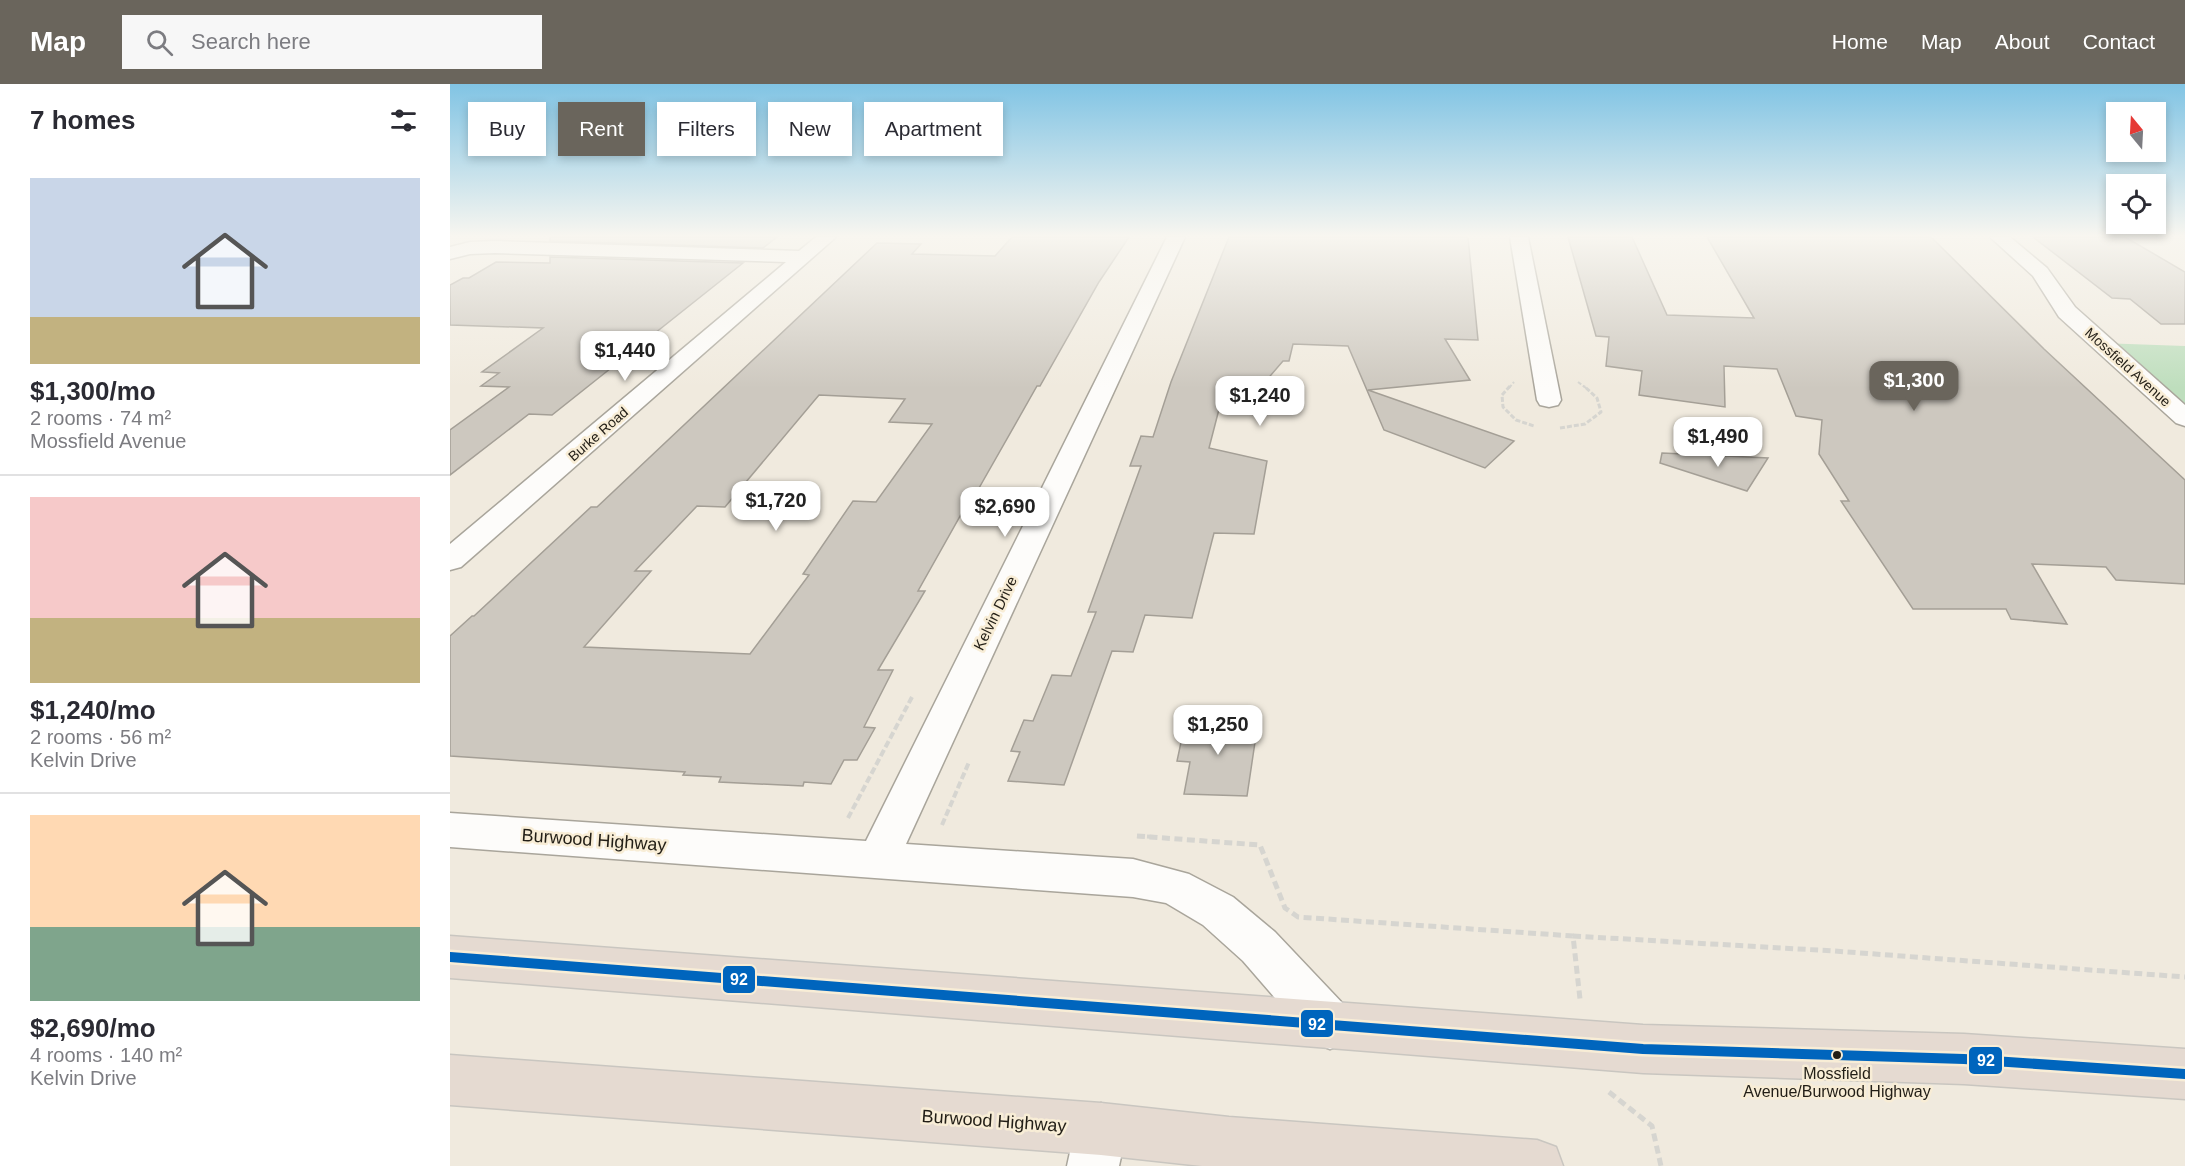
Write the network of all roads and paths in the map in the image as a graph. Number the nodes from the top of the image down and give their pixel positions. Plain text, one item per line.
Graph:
1 (767, 287) edge
2 (1152, 287) edge
3 (1529, 287) edge
4 (2050, 287) edge
5 (1550, 400) dead end
6 (2185, 418) edge
7 (450, 560) edge
8 (450, 830) edge
9 (878, 859) junction
10 (1288, 912) dead end
11 (1573, 936) junction
12 (450, 957) edge
13 (2185, 977) edge
14 (1330, 1025) junction
15 (1584, 1044) junction
16 (2185, 1074) edge
17 (450, 1080) edge
18 (1097, 1148) edge
19 (1537, 1166) edge
20 (1660, 1166) edge

1 - 7 street, Burke Road
2 - 9 street, Kelvin Drive
3 - 5 street
4 - 6 street, Mossfield Avenue
8 - 9 street, Burwood Highway
9 - 14 street, Burwood Highway
10 - 11 path
11 - 13 path
11 - 15 path
12 - 14 highway
14 - 15 highway
15 - 16 highway
15 - 20 path
17 - 18 highway, Burwood Highway
18 - 19 highway, Burwood Highway

